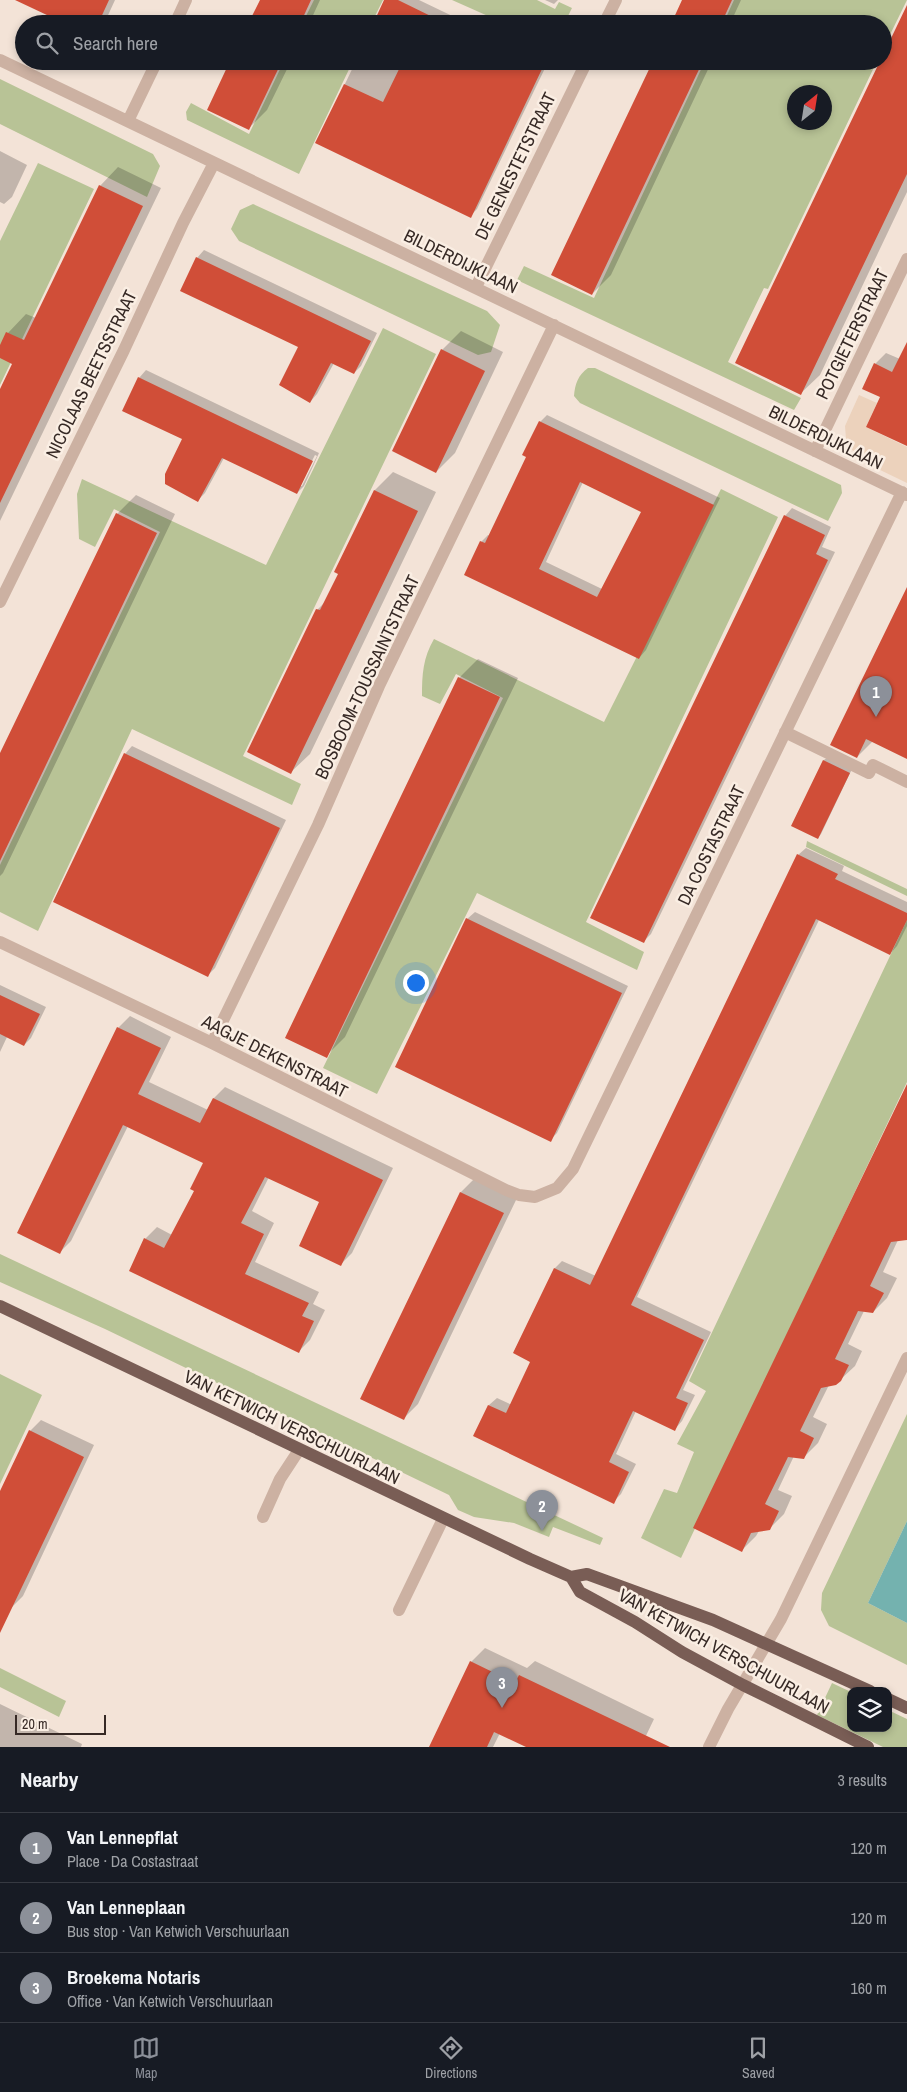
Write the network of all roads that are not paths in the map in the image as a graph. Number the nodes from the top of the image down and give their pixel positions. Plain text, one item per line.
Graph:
1 (186, 0) edge
2 (616, 0) edge
3 (179, 15) edge
4 (608, 15) edge
5 (0, 60) edge
6 (15, 67) edge
7 (21, 70) edge
8 (153, 70) edge
9 (582, 70) edge
10 (128, 121) junction
11 (214, 163) junction
12 (907, 259) edge
13 (476, 287) junction
14 (554, 326) junction
15 (815, 451) junction
16 (904, 493) edge
17 (0, 602) edge
18 (785, 732) junction
19 (907, 782) edge
20 (0, 942) edge
21 (212, 1043) junction
22 (535, 1196) joint
23 (0, 1306) edge
24 (907, 1358) edge
25 (299, 1450) junction
26 (263, 1517) dead end
27 (443, 1519) junction
28 (571, 1577) junction
29 (399, 1610) dead end
30 (766, 1644) junction
31 (743, 1685) junction
32 (861, 1687) edge
33 (892, 1701) edge
34 (907, 1708) edge
35 (709, 1747) edge
36 (868, 1747) edge

1 - 3 street
2 - 4 street
5 - 6 street, BILDERDIJKLAAN
7 - 10 street, BILDERDIJKLAAN
8 - 10 street
9 - 13 street, DE GENESTETSTRAAT
10 - 11 street, BILDERDIJKLAAN
11 - 13 street, BILDERDIJKLAAN
11 - 17 street, NICOLAAS BEETSSTRAAT
12 - 15 street, POTGIETERSTRAAT
13 - 14 street, BILDERDIJKLAAN
14 - 15 street, BILDERDIJKLAAN
14 - 21 street, BOSBOOM-TOUSSAINTSTRAAT
15 - 16 street, BILDERDIJKLAAN
16 - 18 street, DA COSTASTRAAT
18 - 19 street
18 - 22 street, DA COSTASTRAAT
20 - 21 street, AAGJE DEKENSTRAAT
21 - 22 street, AAGJE DEKENSTRAAT
23 - 25 main road, VAN KETWICH VERSCHUURLAAN
24 - 30 street
25 - 26 street
25 - 27 main road, VAN KETWICH VERSCHUURLAAN
27 - 28 main road, VAN KETWICH VERSCHUURLAAN
27 - 29 street
28 - 30 main road, VAN KETWICH VERSCHUURLAAN
28 - 31 main road, VAN KETWICH VERSCHUURLAAN
30 - 31 street
30 - 32 main road, VAN KETWICH VERSCHUURLAAN
31 - 35 street
31 - 36 main road, VAN KETWICH VERSCHUURLAAN
33 - 34 main road

